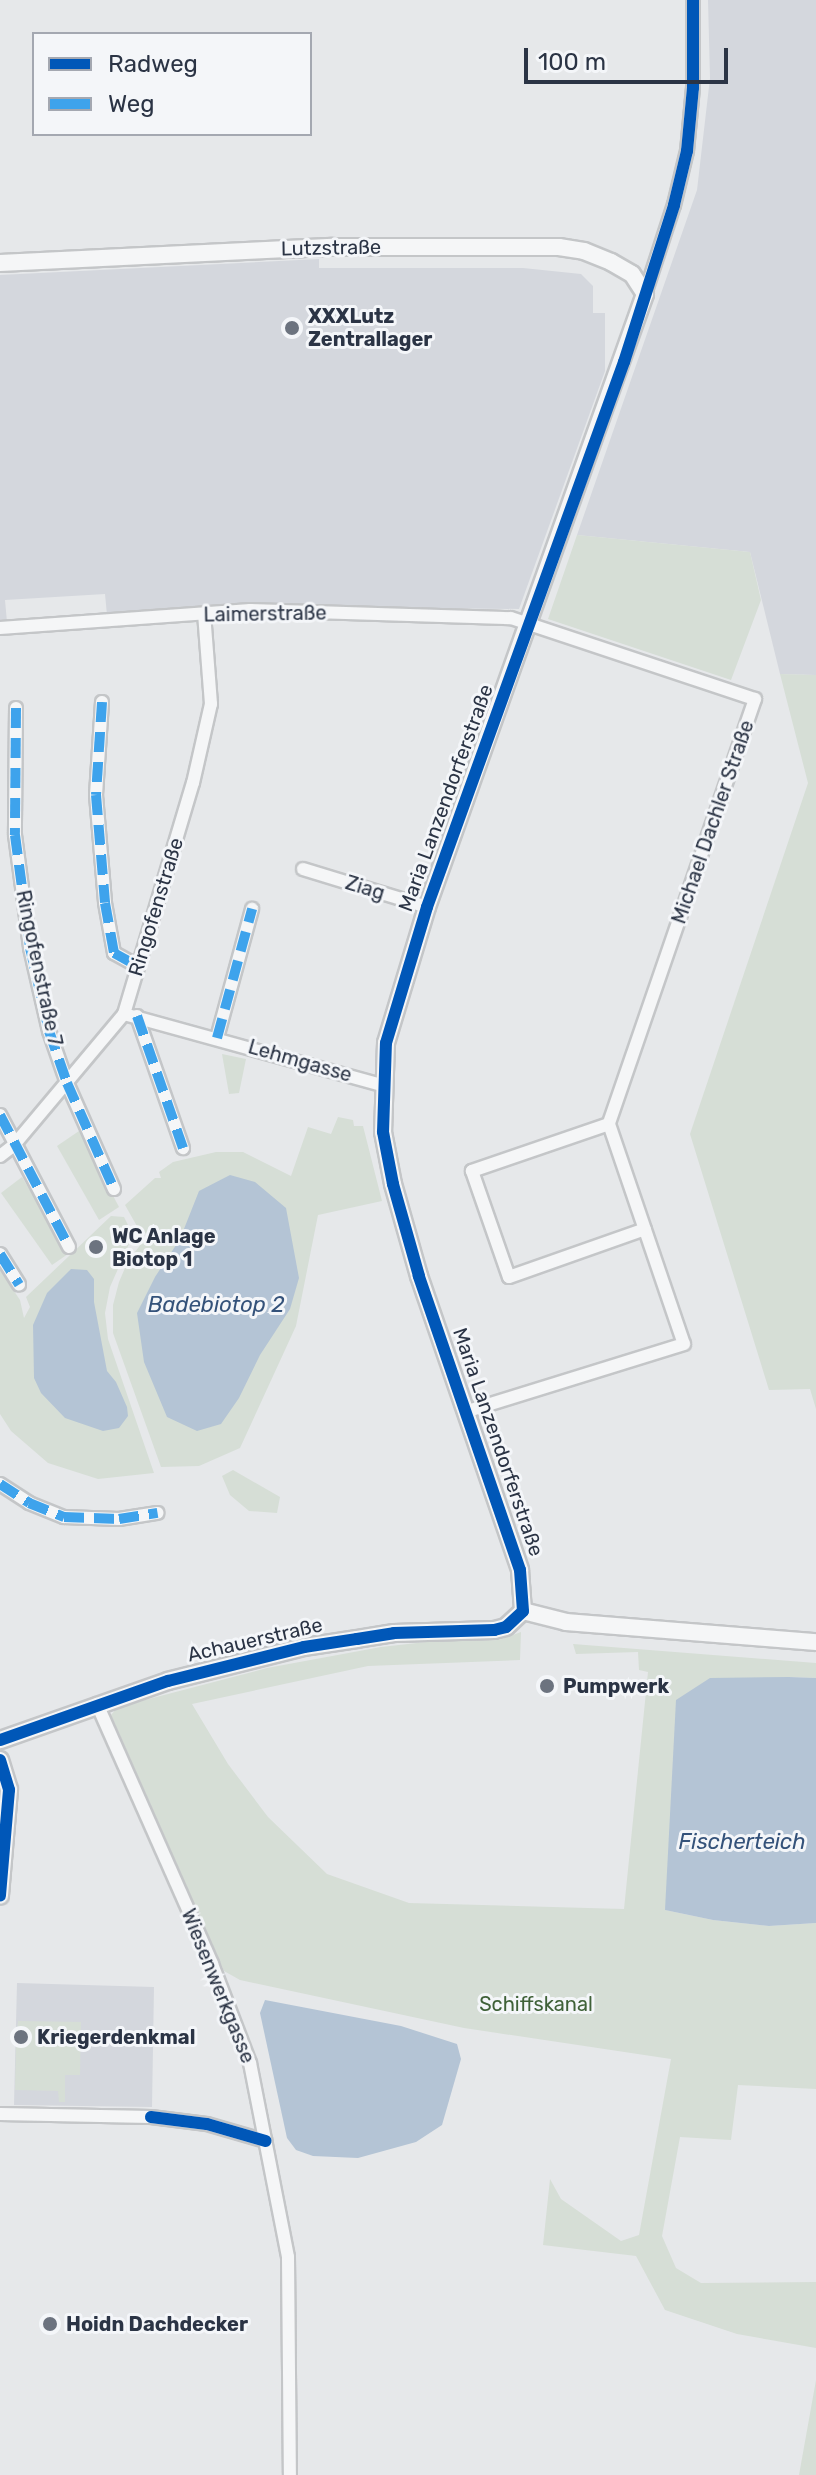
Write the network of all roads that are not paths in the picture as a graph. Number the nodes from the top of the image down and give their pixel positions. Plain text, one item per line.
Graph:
1 (693, 0) edge
2 (0, 263) edge
3 (645, 294) junction
4 (204, 614) junction
5 (530, 624) junction
6 (0, 628) edge
7 (102, 702) dead end
8 (16, 708) dead end
9 (303, 869) dead end
10 (427, 907) junction
11 (252, 909) dead end
12 (137, 966) junction
13 (131, 1015) junction
14 (217, 1038) junction
15 (67, 1083) junction
16 (382, 1085) junction
17 (0, 1115) edge
18 (609, 1124) junction
19 (14, 1145) junction
20 (183, 1148) dead end
21 (0, 1156) edge
22 (114, 1189) dead end
23 (645, 1229) junction
24 (69, 1247) dead end
25 (0, 1254) edge
26 (19, 1284) dead end
27 (467, 1411) junction
28 (0, 1484) edge
29 (158, 1513) dead end
30 (523, 1611) junction
31 (816, 1642) edge
32 (97, 1704) junction
33 (0, 1740) edge
34 (0, 1760) edge
35 (4, 1803) edge
36 (0, 1896) edge
37 (0, 2114) edge
38 (266, 2141) junction
39 (290, 2475) edge

1 - 3 street, Maria Lanzendorferstraße
2 - 3 street, Lutzstraße
3 - 5 street, Maria Lanzendorferstraße
4 - 5 street, Laimerstraße
4 - 6 street, Laimerstraße
4 - 12 street, Ringofenstraße
5 - 10 street, Maria Lanzendorferstraße
5 - 18 street, Michael Dachler Straße
7 - 12 street
8 - 15 street, Ringofenstraße 7
9 - 10 street, Ziag
10 - 16 street, Maria Lanzendorferstraße
11 - 14 street
12 - 13 street, Ringofenstraße
13 - 14 street, Lehmgasse
13 - 15 street, Ringofenstraße
13 - 20 street
14 - 16 street, Lehmgasse
15 - 19 street, Ringofenstraße
15 - 22 street, Ringofenstraße 7
16 - 27 street, Maria Lanzendorferstraße
17 - 19 street
18 - 23 street
18 - 23 street
19 - 21 street, Ringofenstraße
19 - 24 street
23 - 27 street
25 - 26 street
27 - 30 street, Maria Lanzendorferstraße
28 - 29 street
30 - 31 street
30 - 32 street, Achauerstraße
32 - 33 street, Achauerstraße
32 - 38 street, Wiesenwerkgasse
34 - 35 street
35 - 36 street
37 - 38 street
38 - 39 street, Wiesenwerkgasse

